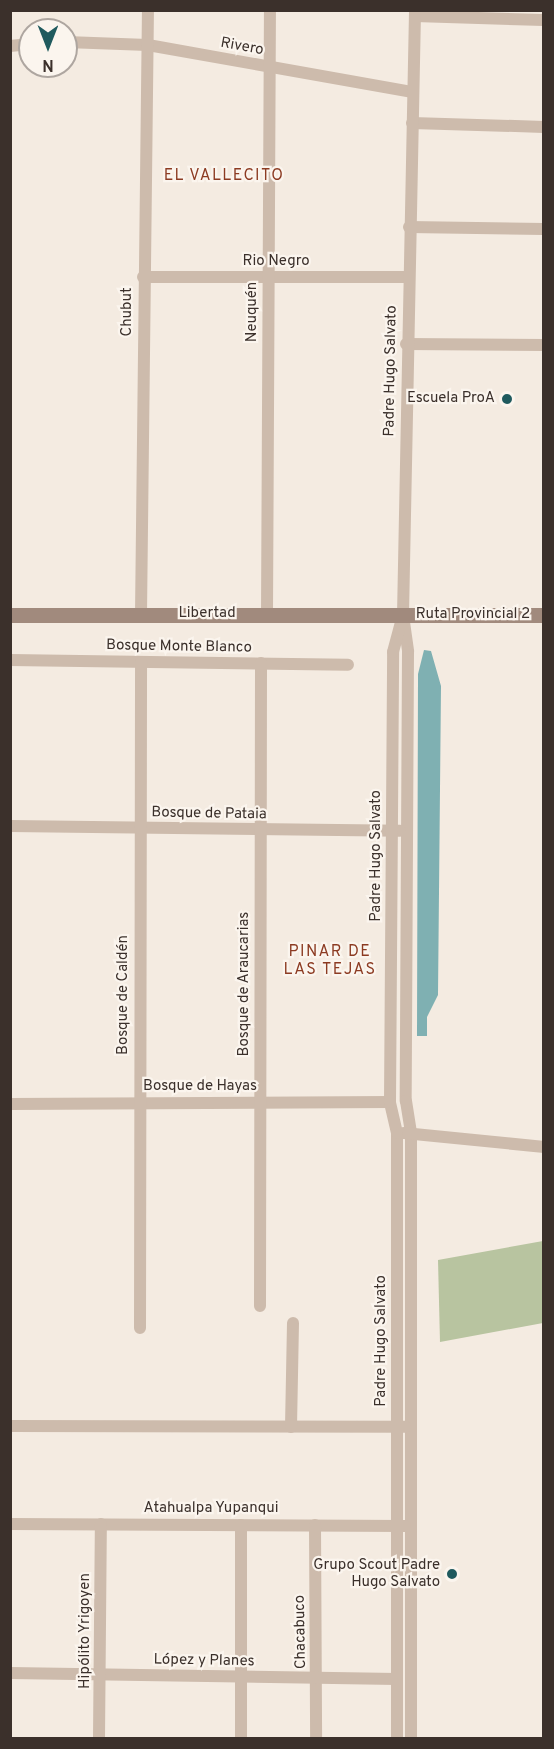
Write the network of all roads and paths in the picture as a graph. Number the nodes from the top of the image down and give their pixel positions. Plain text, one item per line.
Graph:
1 (148, 10) edge
2 (270, 10) edge
3 (415, 13) edge
4 (543, 20) edge
5 (78, 42) edge
6 (148, 45) junction
7 (268, 67) junction
8 (413, 92) junction
9 (412, 123) junction
10 (543, 127) edge
11 (409, 227) junction
12 (543, 229) edge
13 (143, 277) junction
14 (268, 277) junction
15 (408, 277) junction
16 (406, 344) junction
17 (543, 345) edge
18 (141, 614) junction
19 (267, 614) junction
20 (10, 615) edge
21 (403, 615) junction
22 (543, 615) edge
23 (10, 660) edge
24 (141, 662) junction
25 (261, 663) junction
26 (348, 665) dead end
27 (10, 826) edge
28 (140, 828) junction
29 (261, 830) junction
30 (392, 831) junction
31 (407, 831) junction
32 (138, 1102) junction
33 (260, 1102) junction
34 (390, 1102) junction
35 (10, 1104) edge
36 (397, 1133) junction
37 (411, 1134) junction
38 (543, 1148) edge
39 (260, 1306) dead end
40 (292, 1323) dead end
41 (140, 1328) dead end
42 (10, 1425) edge
43 (291, 1427) junction
44 (397, 1427) junction
45 (412, 1427) junction
46 (10, 1524) edge
47 (101, 1524) junction
48 (241, 1525) junction
49 (315, 1525) junction
50 (398, 1526) junction
51 (411, 1526) junction
52 (10, 1673) edge
53 (101, 1674) junction
54 (242, 1676) junction
55 (316, 1677) junction
56 (397, 1679) junction
57 (99, 1738) edge
58 (241, 1738) edge
59 (316, 1738) edge
60 (397, 1738) edge
61 (411, 1738) edge

1 - 6 street, Chubut
2 - 7 street, Neuquén
3 - 4 street
3 - 8 street, Padre Hugo Salvato
5 - 6 street, Rivero
6 - 7 street, Rivero
6 - 13 street, Chubut
7 - 8 street, Rivero
7 - 14 street, Neuquén
8 - 9 street, Padre Hugo Salvato
9 - 10 street
9 - 11 street, Padre Hugo Salvato
11 - 12 street
11 - 15 street, Padre Hugo Salvato
13 - 14 street, Rio Negro
13 - 18 street, Chubut
14 - 15 street, Rio Negro
14 - 19 street, Neuquén
15 - 16 street, Padre Hugo Salvato
16 - 17 street
16 - 21 street, Padre Hugo Salvato
18 - 19 main road, Libertad
18 - 20 main road, Libertad
19 - 21 main road, Libertad
21 - 22 main road, Ruta Provincial 2
21 - 30 street, Padre Hugo Salvato
21 - 31 street, Padre Hugo Salvato
23 - 24 street, Bosque Monte Blanco
24 - 25 street, Bosque Monte Blanco
24 - 28 street, Bosque de Caldén
25 - 26 street, Bosque Monte Blanco
25 - 29 street, Bosque de Araucarias
27 - 28 street, Bosque de Pataia
28 - 29 street, Bosque de Pataia
28 - 32 street, Bosque de Caldén
29 - 30 street, Bosque de Pataia
29 - 33 street, Bosque de Araucarias
30 - 31 street, Bosque de Pataia
30 - 34 street, Padre Hugo Salvato
31 - 37 street, Padre Hugo Salvato
32 - 33 street, Bosque de Hayas
32 - 35 street, Bosque de Hayas
32 - 41 street, Bosque de Caldén
33 - 34 street, Bosque de Hayas
33 - 39 street, Bosque de Araucarias
34 - 36 street, Padre Hugo Salvato
36 - 37 street
36 - 44 street, Padre Hugo Salvato
37 - 38 street
37 - 45 street, Padre Hugo Salvato
40 - 43 street
42 - 43 street
43 - 44 street
44 - 45 street
44 - 50 street, Padre Hugo Salvato
45 - 51 street, Padre Hugo Salvato
46 - 47 street, Atahualpa Yupanqui
47 - 48 street, Atahualpa Yupanqui
47 - 53 street, Hipólito Yrigoyen
48 - 49 street, Atahualpa Yupanqui
48 - 54 street
49 - 50 street, Atahualpa Yupanqui
49 - 55 street, Chacabuco
50 - 51 street, Atahualpa Yupanqui
50 - 56 street, Padre Hugo Salvato
51 - 61 street, Padre Hugo Salvato
52 - 53 street, López y Planes
53 - 54 street, López y Planes
53 - 57 street, Hipólito Yrigoyen
54 - 55 street, López y Planes
54 - 58 street
55 - 56 street, López y Planes
55 - 59 street, Chacabuco
56 - 60 street, Padre Hugo Salvato

